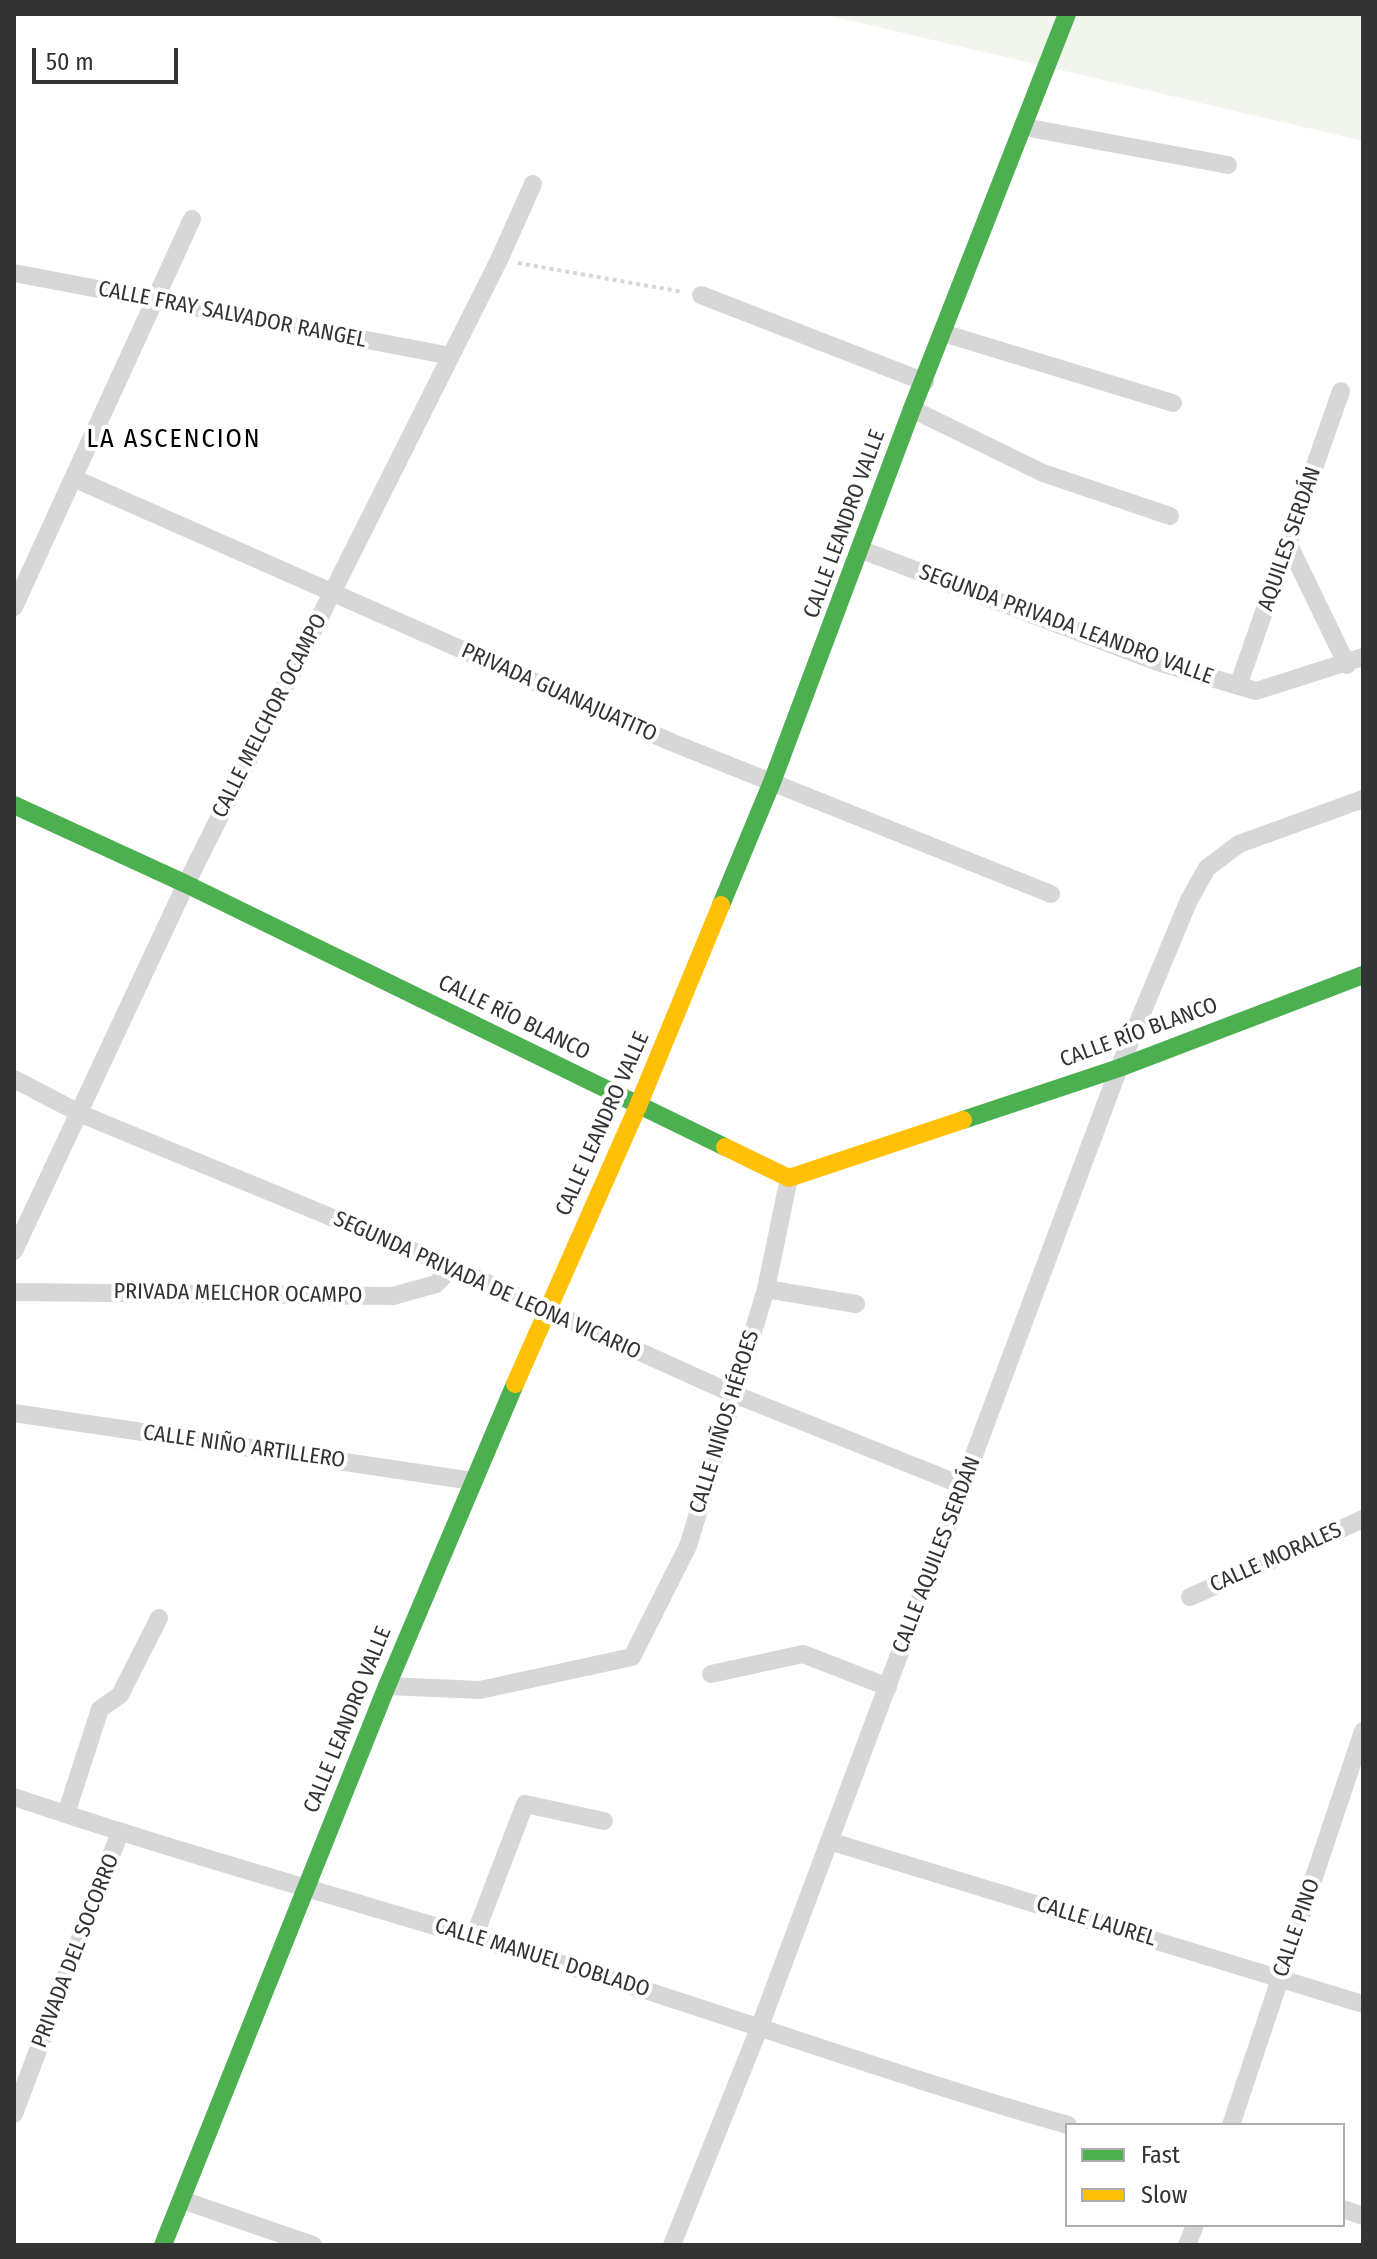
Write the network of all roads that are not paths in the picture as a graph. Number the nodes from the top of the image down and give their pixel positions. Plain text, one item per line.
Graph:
1 (1067, 14) edge
2 (1024, 127) junction
3 (1228, 165) dead end
4 (533, 184) dead end
5 (192, 219) dead end
6 (14, 273) edge
7 (701, 295) road end
8 (154, 302) junction
9 (943, 333) junction
10 (451, 356) junction
11 (925, 382) junction
12 (1341, 391) dead end
13 (1173, 403) dead end
14 (912, 409) junction
15 (73, 478) junction
16 (1170, 516) dead end
17 (1288, 543) junction
18 (862, 550) junction
19 (332, 594) junction
20 (14, 607) edge
21 (1355, 661) edge
22 (1238, 686) junction
23 (772, 782) junction
24 (1363, 799) edge
25 (14, 805) edge
26 (186, 884) junction
27 (1051, 894) dead end
28 (1363, 975) edge
29 (1119, 1068) junction
30 (14, 1079) edge
31 (638, 1106) junction
32 (81, 1114) junction
33 (789, 1178) junction
34 (14, 1251) edge
35 (452, 1267) junction
36 (766, 1289) junction
37 (14, 1292) edge
38 (856, 1304) dead end
39 (547, 1310) junction
40 (731, 1393) junction
41 (14, 1413) edge
42 (473, 1481) junction
43 (964, 1486) junction
44 (1363, 1519) edge
45 (1190, 1597) dead end
46 (159, 1618) dead end
47 (711, 1674) dead end
48 (387, 1686) junction
49 (888, 1687) junction
50 (1363, 1733) edge
51 (14, 1797) edge
52 (66, 1814) junction
53 (604, 1821) dead end
54 (120, 1832) junction
55 (829, 1841) junction
56 (306, 1888) junction
57 (474, 1937) junction
58 (1280, 1977) junction
59 (1363, 2004) edge
60 (760, 2026) junction
61 (14, 2114) edge
62 (1232, 2123) edge
63 (1065, 2124) edge
64 (182, 2200) junction
65 (163, 2245) edge
66 (313, 2245) edge
67 (672, 2245) edge

1 - 2 street, CALLE LEANDRO VALLE
2 - 3 street
2 - 9 street, CALLE LEANDRO VALLE
4 - 10 street, CALLE MELCHOR OCAMPO
5 - 8 street
6 - 8 street, CALLE FRAY SALVADOR RANGEL
7 - 11 street
8 - 10 street, CALLE FRAY SALVADOR RANGEL
8 - 15 street
9 - 11 street, CALLE LEANDRO VALLE
9 - 13 street
10 - 19 street, CALLE MELCHOR OCAMPO
11 - 14 street, CALLE LEANDRO VALLE
12 - 17 street, AQUILES SERDÁN
14 - 16 street
14 - 18 street, CALLE LEANDRO VALLE
15 - 19 street, PRIVADA GUANAJUATITO
15 - 20 street
17 - 21 street
17 - 22 street, AQUILES SERDÁN
18 - 22 street, SEGUNDA PRIVADA LEANDRO VALLE
18 - 23 street, CALLE LEANDRO VALLE
19 - 23 street, PRIVADA GUANAJUATITO
19 - 26 street, CALLE MELCHOR OCAMPO
21 - 22 street, SEGUNDA PRIVADA LEANDRO VALLE
23 - 27 street, PRIVADA GUANAJUATITO
23 - 31 street, CALLE LEANDRO VALLE
24 - 29 street, CALLE AQUILES SERDÁN
25 - 26 street, CALLE RÍO BLANCO
26 - 31 street, CALLE RÍO BLANCO
26 - 32 street, CALLE MELCHOR OCAMPO
28 - 29 street, CALLE RÍO BLANCO
29 - 33 street, CALLE RÍO BLANCO
29 - 43 street, CALLE AQUILES SERDÁN
30 - 32 street, SEGUNDA PRIVADA DE LEONA VICARIO
31 - 33 street, CALLE RÍO BLANCO
31 - 39 street, CALLE LEANDRO VALLE
32 - 34 street, CALLE MELCHOR OCAMPO
32 - 35 street, SEGUNDA PRIVADA DE LEONA VICARIO
33 - 36 street, CALLE NIÑOS HÉROES
35 - 37 street, PRIVADA MELCHOR OCAMPO
35 - 39 street, SEGUNDA PRIVADA DE LEONA VICARIO
36 - 38 street
36 - 40 street, CALLE NIÑOS HÉROES
39 - 40 street, SEGUNDA PRIVADA DE LEONA VICARIO
39 - 42 street, CALLE LEANDRO VALLE
40 - 43 street, SEGUNDA PRIVADA DE LEONA VICARIO
40 - 48 street, CALLE NIÑOS HÉROES
41 - 42 street, CALLE NIÑO ARTILLERO
42 - 48 street, CALLE LEANDRO VALLE
43 - 49 street, CALLE AQUILES SERDÁN
44 - 45 street, CALLE MORALES
46 - 52 street
47 - 49 street
48 - 56 street, CALLE LEANDRO VALLE
49 - 55 street, CALLE AQUILES SERDÁN
50 - 58 street, CALLE PINO
51 - 52 street, CALLE MANUEL DOBLADO
52 - 54 street, CALLE MANUEL DOBLADO
53 - 57 street
54 - 56 street, CALLE MANUEL DOBLADO
54 - 61 street, PRIVADA DEL SOCORRO
55 - 58 street, CALLE LAUREL
55 - 60 street, CALLE AQUILES SERDÁN
56 - 57 street, CALLE MANUEL DOBLADO
56 - 64 street, CALLE LEANDRO VALLE
57 - 60 street, CALLE MANUEL DOBLADO
58 - 59 street, CALLE LAUREL
58 - 62 street, CALLE PINO
60 - 63 street, CALLE MANUEL DOBLADO
60 - 67 street, CALLE AQUILES SERDÁN
64 - 65 street, CALLE LEANDRO VALLE
64 - 66 street

